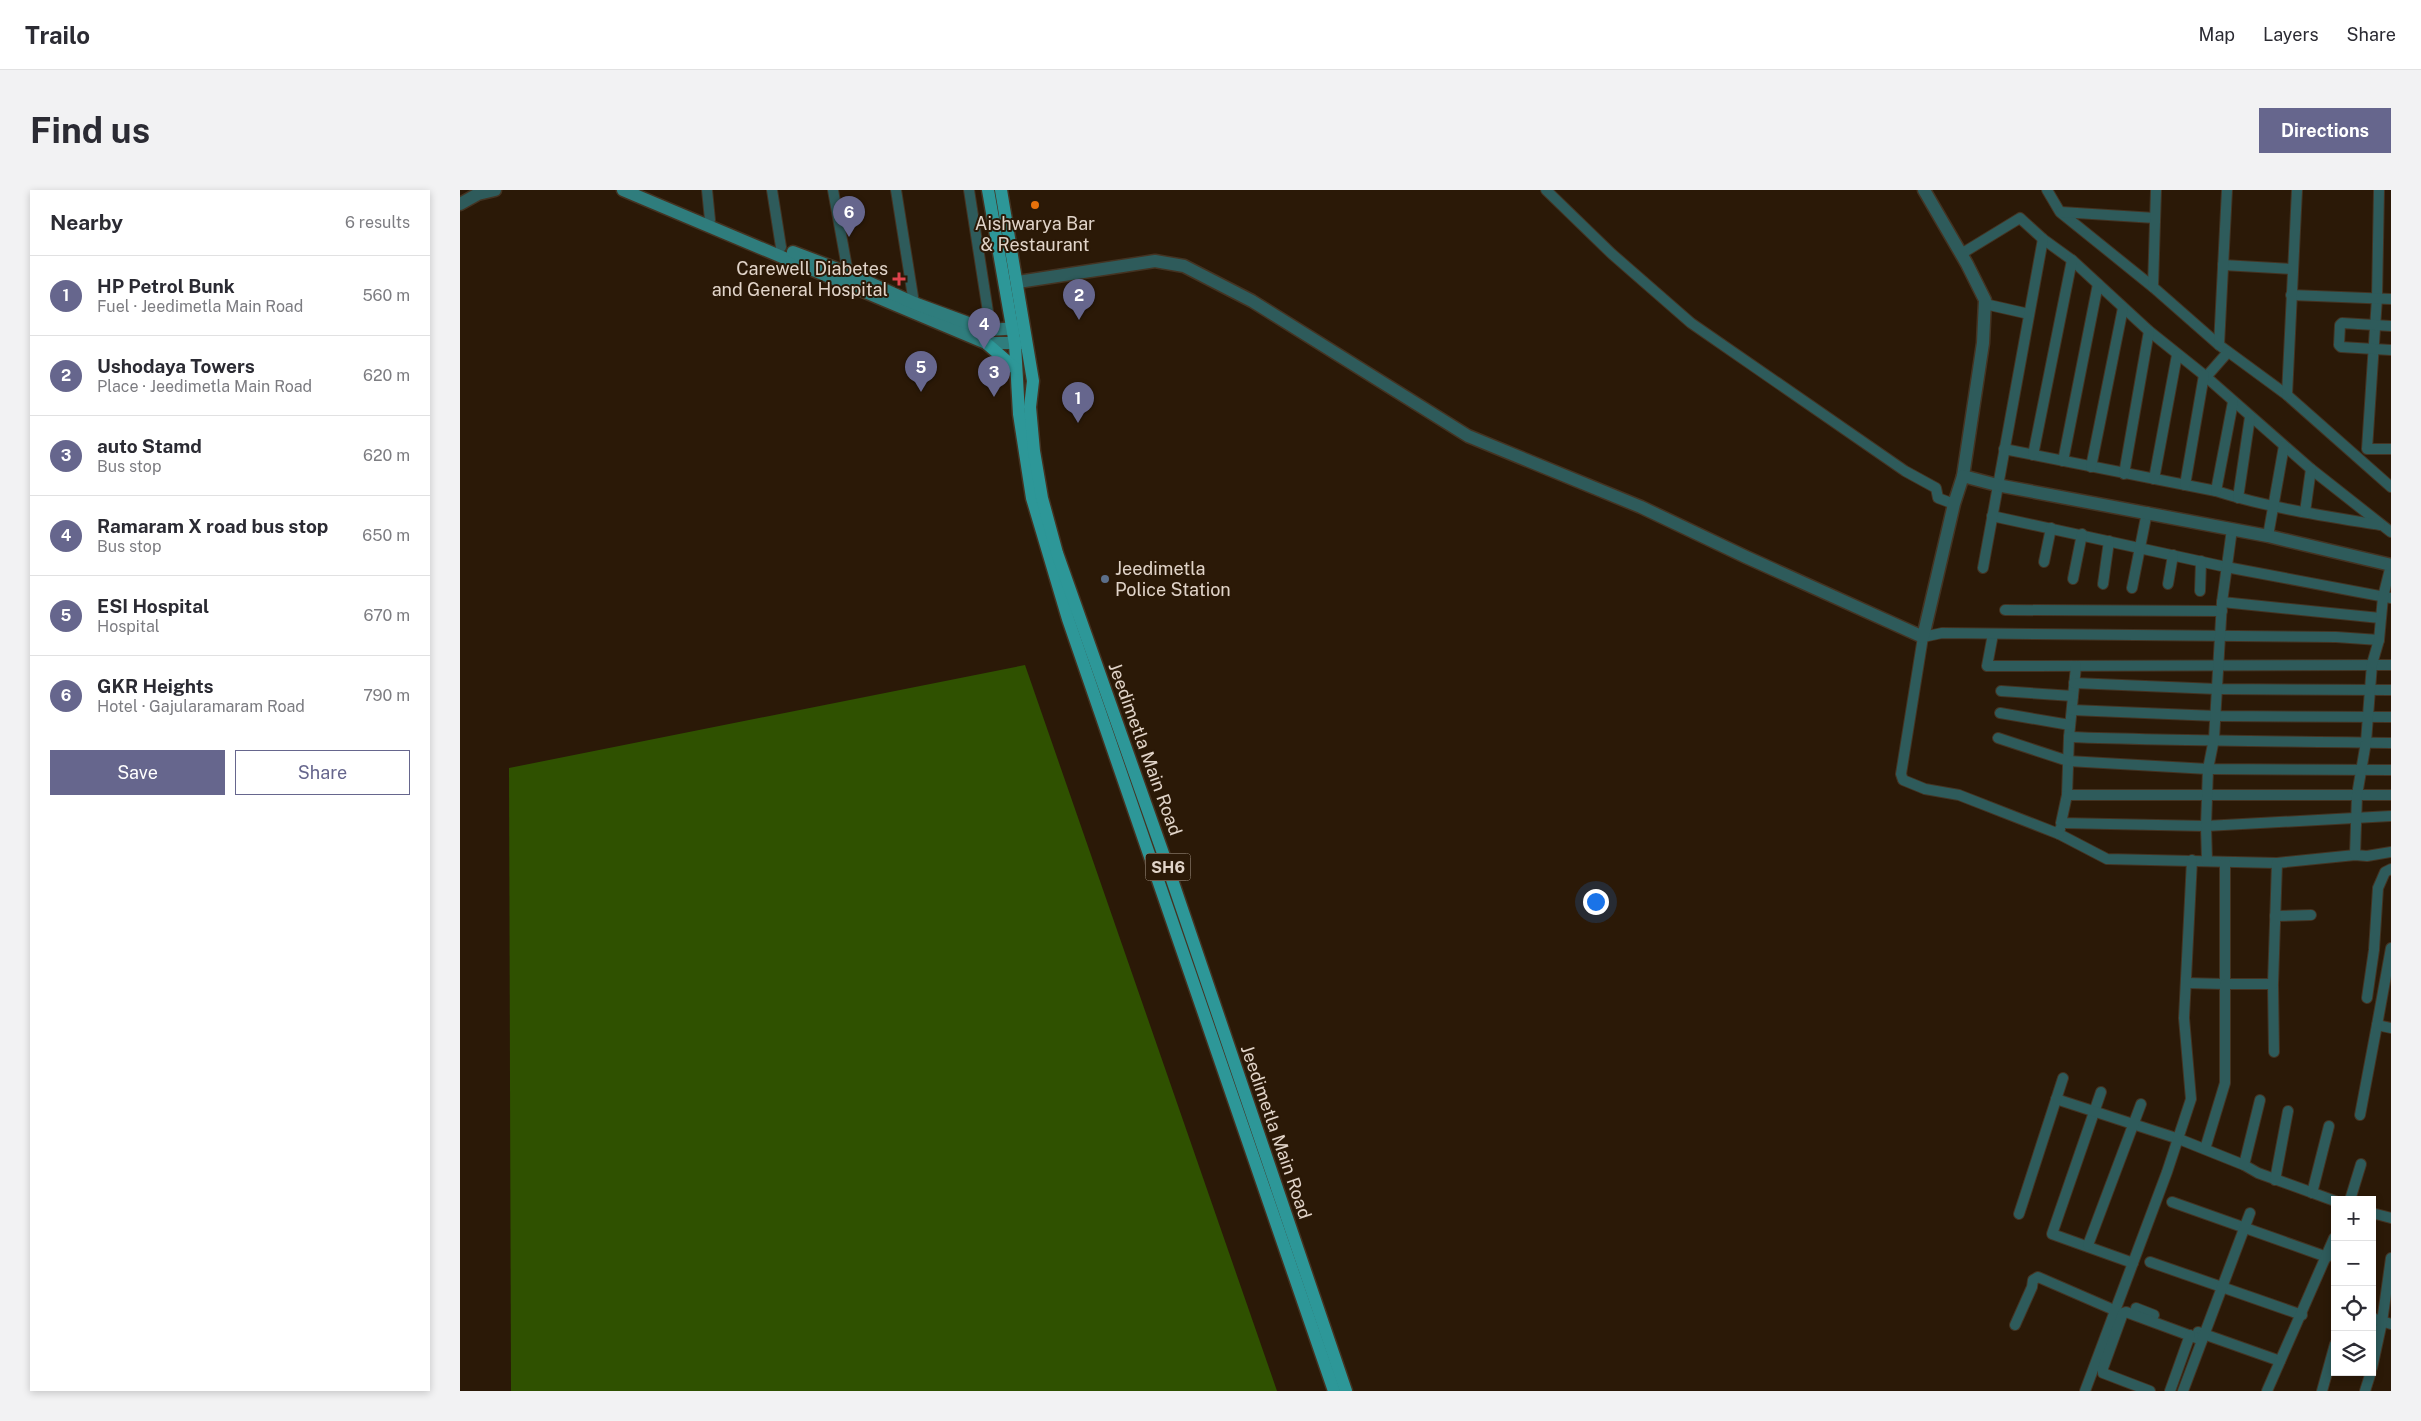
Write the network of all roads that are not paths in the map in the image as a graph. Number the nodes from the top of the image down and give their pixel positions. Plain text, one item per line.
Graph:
1 (492, 190) edge
2 (623, 190) edge
3 (643, 190) edge
4 (707, 190) edge
5 (772, 190) edge
6 (834, 190) edge
7 (896, 190) edge
8 (968, 190) edge
9 (988, 190) edge
10 (1546, 190) edge
11 (1924, 190) edge
12 (2047, 190) edge
13 (2156, 190) edge
14 (2227, 190) edge
15 (2296, 190) edge
16 (2379, 190) edge
17 (1002, 194) edge
18 (460, 204) edge
19 (2060, 212) junction
20 (2155, 218) junction
21 (710, 220) junction
22 (2043, 239) junction
23 (781, 247) junction
24 (1961, 254) junction
25 (2072, 260) junction
26 (2223, 265) junction
27 (2292, 269) junction
28 (848, 273) junction
29 (1018, 282) junction
30 (2098, 284) junction
31 (2153, 287) junction
32 (2291, 295) junction
33 (2377, 298) junction
34 (2391, 299) edge
35 (914, 303) junction
36 (1985, 304) junction
37 (2123, 308) junction
38 (2029, 314) junction
39 (2375, 325) junction
40 (2391, 326) edge
41 (1016, 328) junction
42 (991, 331) junction
43 (2149, 331) junction
44 (1018, 343) junction
45 (986, 344) junction
46 (2219, 345) junction
47 (2374, 349) junction
48 (2391, 350) edge
49 (2228, 352) junction
50 (2177, 355) junction
51 (1016, 369) junction
52 (2205, 376) junction
53 (2287, 395) junction
54 (2233, 402) junction
55 (1030, 407) junction
56 (2250, 417) junction
57 (2284, 446) junction
58 (2368, 448) junction
59 (2004, 449) junction
60 (2391, 449) edge
61 (2033, 455) junction
62 (2063, 461) junction
63 (2366, 464) junction
64 (2092, 467) junction
65 (2311, 469) junction
66 (2124, 474) junction
67 (1963, 476) junction
68 (2154, 479) junction
69 (1997, 485) junction
70 (2185, 485) junction
71 (2391, 487) edge
72 (2216, 491) junction
73 (2238, 498) junction
74 (1954, 504) junction
75 (2273, 505) junction
76 (2146, 512) junction
77 (2305, 512) junction
78 (1992, 516) junction
79 (2051, 528) junction
80 (2232, 529) junction
81 (2387, 529) edge
82 (2082, 534) junction
83 (2268, 536) junction
84 (2109, 541) junction
85 (2141, 548) junction
86 (2173, 555) junction
87 (2201, 561) junction
88 (2044, 562) dead end
89 (2391, 565) edge
90 (2226, 567) junction
91 (1983, 568) dead end
92 (2073, 579) dead end
93 (2103, 584) dead end
94 (2168, 584) dead end
95 (2132, 588) dead end
96 (2200, 591) dead end
97 (2387, 598) edge
98 (2222, 607) junction
99 (2005, 610) dead end
100 (1074, 617) junction
101 (2380, 618) junction
102 (1993, 634) junction
103 (2391, 634) edge
104 (2379, 636) junction
105 (1923, 637) junction
106 (2221, 637) junction
107 (2219, 664) junction
108 (2372, 664) junction
109 (2391, 665) edge
110 (2076, 666) junction
111 (2074, 683) junction
112 (2217, 689) junction
113 (2370, 689) junction
114 (2391, 690) edge
115 (2001, 691) dead end
116 (2073, 696) junction
117 (2072, 710) junction
118 (2000, 713) dead end
119 (2216, 716) junction
120 (2369, 716) junction
121 (2391, 717) edge
122 (2070, 725) junction
123 (2069, 737) junction
124 (1998, 738) dead end
125 (2214, 739) junction
126 (2366, 742) junction
127 (2391, 743) edge
128 (2068, 761) junction
129 (2208, 769) junction
130 (2362, 770) junction
131 (2391, 770) edge
132 (2067, 795) junction
133 (2207, 795) junction
134 (2357, 795) junction
135 (2391, 795) edge
136 (2391, 816) edge
137 (2355, 818) junction
138 (2061, 823) junction
139 (2206, 826) junction
140 (2059, 834) junction
141 (2391, 846) edge
142 (2391, 852) edge
143 (2357, 855) junction
144 (2192, 860) junction
145 (2207, 860) junction
146 (2225, 862) junction
147 (2277, 863) junction
148 (2391, 870) edge
149 (2311, 915) dead end
150 (2275, 916) junction
151 (2390, 954) edge
152 (2186, 983) junction
153 (2225, 984) junction
154 (2273, 984) junction
155 (2367, 998) dead end
156 (2377, 1025) junction
157 (2391, 1028) edge
158 (2274, 1052) dead end
159 (2063, 1078) dead end
160 (2101, 1092) dead end
161 (2056, 1099) junction
162 (2260, 1100) dead end
163 (2141, 1104) dead end
164 (2288, 1110) dead end
165 (2095, 1112) junction
166 (2360, 1115) dead end
167 (2135, 1125) junction
168 (2329, 1126) dead end
169 (2179, 1139) junction
170 (2206, 1149) junction
171 (2361, 1164) dead end
172 (2244, 1165) junction
173 (2275, 1180) junction
174 (2312, 1193) junction
175 (2351, 1196) edge
176 (2331, 1200) edge
177 (2172, 1202) dead end
178 (2250, 1213) dead end
179 (2019, 1214) dead end
180 (2376, 1214) edge
181 (2391, 1218) edge
182 (2244, 1228) junction
183 (2333, 1241) edge
184 (2088, 1245) junction
185 (2327, 1257) junction
186 (2391, 1258) edge
187 (2150, 1262) dead end
188 (2132, 1263) junction
189 (2221, 1286) junction
190 (2136, 1308) dead end
191 (2114, 1310) junction
192 (2302, 1315) junction
193 (2387, 1323) edge
194 (2015, 1325) dead end
195 (2190, 1335) junction
196 (2203, 1337) junction
197 (2376, 1342) edge
198 (2331, 1358) edge
199 (2280, 1361) junction
200 (2370, 1376) edge
201 (1334, 1391) edge
202 (1346, 1391) edge
203 (2084, 1391) edge
204 (2150, 1391) edge
205 (2170, 1391) edge
206 (2183, 1391) edge
207 (2267, 1391) edge
208 (2322, 1391) edge
209 (2365, 1391) edge

1 - 18 street
2 - 45 main road
3 - 21 main road
4 - 21 street
5 - 23 street
6 - 28 street
7 - 35 street
8 - 42 street
9 - 41 main road, Jeedimetla Main Road / SH6
10 - 74 street
11 - 24 street
12 - 19 street
13 - 20 street
14 - 26 street
15 - 27 street
16 - 33 street
17 - 29 main road, Jeedimetla Main Road / SH6
17 - 41 main road
19 - 20 street
19 - 31 street
20 - 31 street
21 - 23 main road
22 - 24 street
22 - 25 street
22 - 38 street
23 - 28 main road
24 - 36 street
25 - 30 street
25 - 61 street
26 - 27 street
26 - 46 street
27 - 32 street
28 - 35 main road
29 - 55 main road, Jeedimetla Main Road / SH6
29 - 105 street
30 - 37 street
30 - 62 street
31 - 46 street
32 - 33 street
32 - 53 street
33 - 34 street
33 - 39 street
35 - 42 main road
36 - 38 street
36 - 67 street
37 - 43 street
37 - 64 street
38 - 59 street
39 - 40 street
39 - 47 street
39 - 47 street
41 - 42 main road
41 - 44 main road, Jeedimetla Main Road / SH6
43 - 50 street
43 - 66 street
44 - 45 main road
44 - 51 main road, Jeedimetla Main Road / SH6
44 - 55 main road
45 - 51 main road
46 - 49 street
47 - 48 street
47 - 58 street
49 - 52 street
49 - 53 street
50 - 52 street
50 - 68 street
51 - 100 main road, Jeedimetla Main Road / SH6
52 - 54 street
52 - 70 street
53 - 63 street
54 - 56 street
54 - 72 street
55 - 100 main road, Jeedimetla Main Road / SH6
56 - 57 street
56 - 73 street
57 - 65 street
57 - 75 street
58 - 60 street
58 - 63 street
59 - 61 street
59 - 69 street
61 - 62 street
62 - 64 street
63 - 71 street
64 - 66 street
65 - 77 street
65 - 81 street
66 - 68 street
67 - 69 street
67 - 74 street
68 - 70 street
69 - 76 street
69 - 78 street
70 - 72 street
72 - 73 street
73 - 75 street
74 - 105 street
75 - 77 street
75 - 83 street
76 - 80 street
76 - 85 street
77 - 81 street
78 - 79 street
78 - 91 street
79 - 82 street
79 - 88 street
80 - 83 street
80 - 90 street
82 - 84 street
82 - 92 street
83 - 89 street
84 - 85 street
84 - 93 street
85 - 86 street
85 - 95 street
86 - 87 street
86 - 94 street
87 - 90 street
87 - 96 street
89 - 97 street
90 - 97 street
90 - 98 street
97 - 101 street
98 - 99 street
98 - 101 street
98 - 106 street
100 - 201 main road, Jeedimetla Main Road / SH6
100 - 202 main road, Jeedimetla Main Road / SH6
101 - 104 street
102 - 105 street
102 - 106 street
102 - 110 street
103 - 104 street
104 - 106 street
104 - 108 street
105 - 140 street
106 - 107 street
107 - 108 street
107 - 110 street
107 - 112 street
108 - 109 street
108 - 113 street
110 - 111 street
111 - 112 street
111 - 116 street
112 - 113 street
112 - 119 street
113 - 114 street
113 - 120 street
115 - 116 street
116 - 117 street
117 - 119 street
117 - 122 street
118 - 122 street
119 - 120 street
119 - 125 street
120 - 121 street
120 - 126 street
122 - 123 street
123 - 125 street
123 - 128 street
124 - 128 street
125 - 126 street
125 - 129 street
126 - 127 street
126 - 130 street
128 - 129 street
128 - 132 street
129 - 130 street
129 - 133 street
130 - 131 street
130 - 134 street
132 - 133 street
132 - 138 street
133 - 134 street
133 - 139 street
134 - 135 street
134 - 137 street
136 - 137 street
137 - 139 street
137 - 143 street
138 - 139 street
138 - 140 street
139 - 145 street
140 - 144 street
141 - 143 street
142 - 143 street
143 - 147 street
144 - 145 street
144 - 152 street
145 - 146 street
146 - 147 street
146 - 153 street
147 - 150 street
148 - 155 street
149 - 150 street
150 - 154 street
151 - 156 street
152 - 153 street
152 - 169 street
153 - 154 street
153 - 170 street
154 - 158 street
156 - 157 street
156 - 166 street
159 - 161 street
160 - 165 street
161 - 165 street
161 - 179 street
162 - 172 street
163 - 167 street
164 - 173 street
165 - 167 street
165 - 184 street
167 - 169 street
167 - 184 street
168 - 174 street
169 - 170 street
169 - 188 street
170 - 172 street
171 - 175 street
172 - 173 street
173 - 174 street
174 - 176 street
177 - 182 street
178 - 182 street
180 - 181 street
182 - 185 street
182 - 189 street
183 - 185 street
184 - 188 street
185 - 192 street
186 - 193 street
187 - 189 street
188 - 191 street
189 - 192 street
189 - 196 street
190 - 196 street
191 - 194 street
191 - 203 street
192 - 199 street
193 - 197 street
195 - 196 street
195 - 204 street
195 - 205 street
196 - 199 street
196 - 206 street
198 - 208 street
199 - 207 street
200 - 209 street

